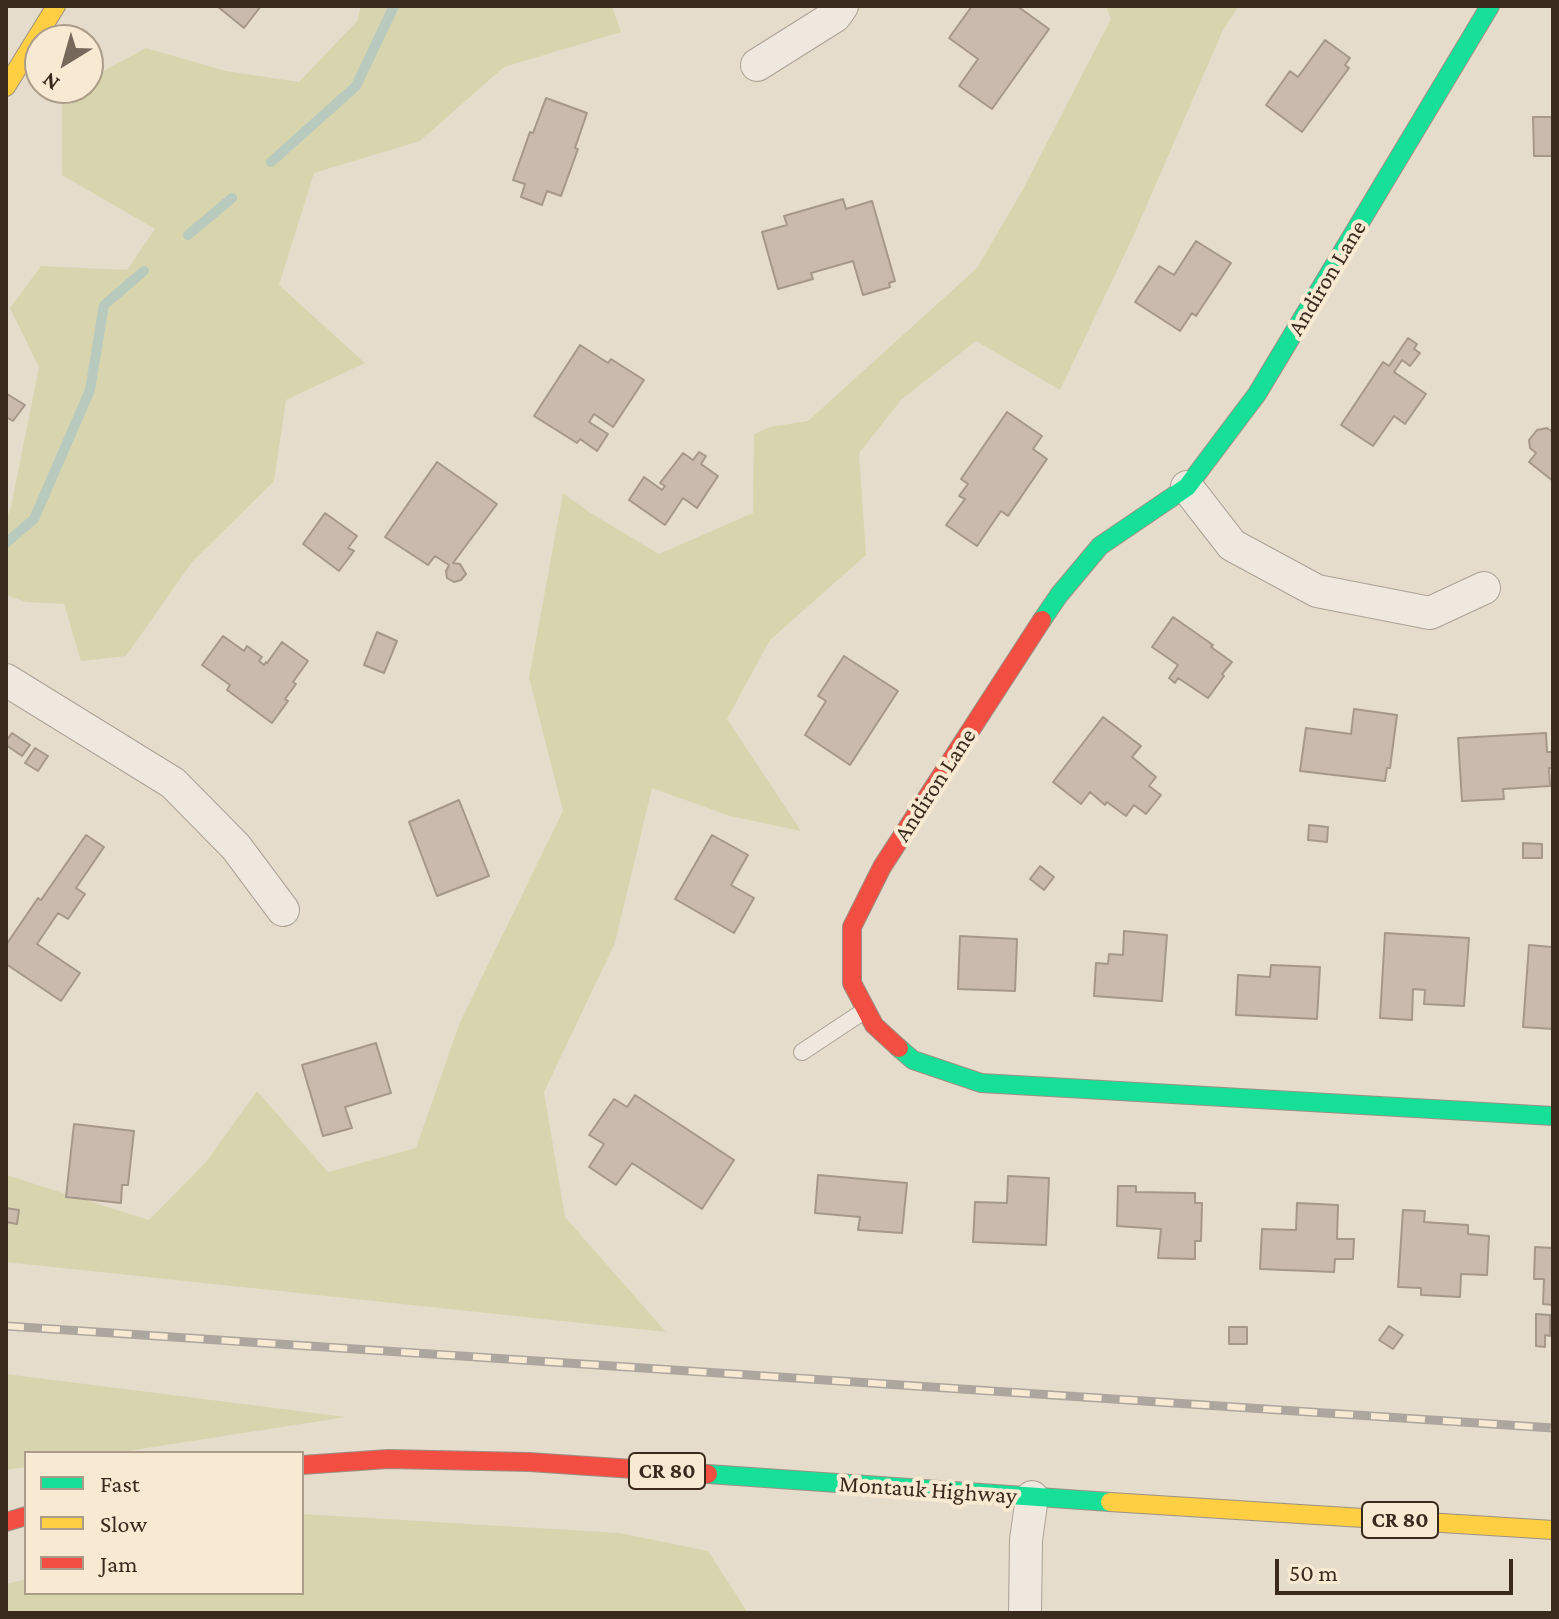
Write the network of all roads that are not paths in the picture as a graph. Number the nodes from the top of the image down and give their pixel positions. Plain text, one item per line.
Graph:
1 (56, 6) edge
2 (842, 6) edge
3 (1490, 6) edge
4 (757, 65) dead end
5 (6, 87) edge
6 (1187, 487) junction
7 (1484, 588) dead end
8 (6, 680) edge
9 (283, 910) dead end
10 (866, 1010) junction
11 (802, 1052) dead end
12 (1553, 1116) edge
13 (304, 1465) edge
14 (1032, 1497) junction
15 (1553, 1530) edge
16 (1025, 1613) edge

1 - 5 street
2 - 4 street
3 - 6 street, Andiron Lane
6 - 7 street
6 - 10 street, Andiron Lane
8 - 9 street
10 - 11 lane
10 - 12 street, Andiron Lane
13 - 14 street, Montauk Highway / CR 80
14 - 15 street, Montauk Highway / CR 80
14 - 16 street

